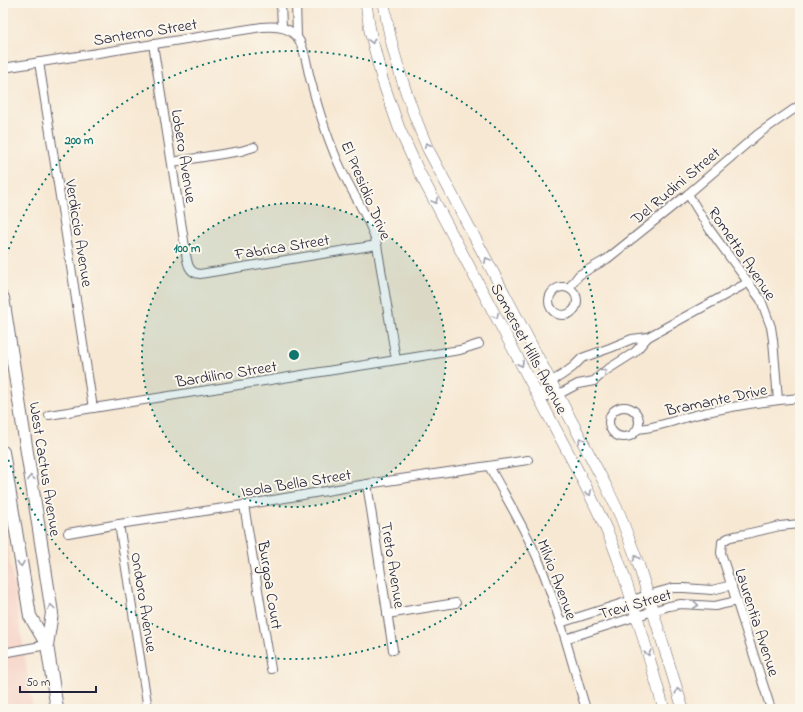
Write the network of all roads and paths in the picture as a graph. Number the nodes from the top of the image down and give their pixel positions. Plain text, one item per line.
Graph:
1 (281, 3) edge
2 (296, 3) edge
3 (366, 3) edge
4 (384, 3) edge
5 (282, 27) junction
6 (294, 33) junction
7 (153, 44) junction
8 (39, 62) junction
9 (3, 68) edge
10 (800, 105) edge
11 (254, 147) dead end
12 (172, 162) junction
13 (688, 194) junction
14 (377, 245) junction
15 (192, 271) joint
16 (749, 282) junction
17 (569, 288) dead end
18 (3, 298) edge
19 (648, 337) junction
20 (478, 344) dead end
21 (396, 360) junction
22 (550, 382) junction
23 (557, 395) junction
24 (538, 397) junction
25 (800, 398) edge
26 (778, 400) junction
27 (93, 408) junction
28 (49, 415) dead end
29 (638, 429) dead end
30 (3, 452) edge
31 (528, 460) dead end
32 (489, 466) junction
33 (367, 484) junction
34 (244, 505) junction
35 (119, 524) junction
36 (800, 524) edge
37 (68, 533) dead end
38 (732, 585) junction
39 (648, 595) junction
40 (632, 600) junction
41 (737, 601) junction
42 (456, 603) dead end
43 (653, 611) junction
44 (387, 614) junction
45 (636, 616) junction
46 (560, 623) junction
47 (565, 639) junction
48 (47, 645) junction
49 (393, 650) dead end
50 (3, 653) edge
51 (270, 669) dead end
52 (56, 709) edge
53 (148, 709) edge
54 (584, 709) edge
55 (664, 709) edge
56 (683, 709) edge
57 (771, 709) edge

1 - 5 street
2 - 6 street, El Presidio Drive
3 -> 24 main road, Somerset Hills Avenue
22 -> 4 main road, Somerset Hills Avenue
5 - 6 street, Santerno Street
5 - 7 street, Santerno Street
6 - 14 street, El Presidio Drive
7 - 8 street, Santerno Street
7 - 12 street, Lobero Avenue
8 - 9 street, Santerno Street
8 - 27 street, Verdiccio Avenue
10 - 13 street, Del Rudini Street
11 - 12 street
12 - 15 street, Lobero Avenue
13 - 16 street, Rometta Avenue
13 - 17 street, Del Rudini Street
14 - 15 street, Fabrica Street
14 - 21 street, El Presidio Drive
16 - 19 street
16 - 26 street, Rometta Avenue
48 -> 18 main road, West Cactus Avenue
19 - 22 street
23 -> 19 street
20 - 21 street, Bardilino Street
21 - 27 street, Bardilino Street
22 - 23 main road, Somerset Hills Avenue
22 - 24 street
23 - 24 street
39 -> 23 main road, Somerset Hills Avenue
24 -> 40 main road, Somerset Hills Avenue
25 - 26 street, Bramante Drive
26 - 29 street, Bramante Drive
27 - 28 street, Bardilino Street
30 -> 48 main road, West Cactus Avenue
31 - 32 street, Isola Bella Street
32 - 33 street, Isola Bella Street
32 - 46 street, Milvio Avenue
33 - 34 street, Isola Bella Street
33 - 44 street, Treto Avenue
34 - 35 street, Isola Bella Street
34 - 51 street, Burgoa Court
35 - 37 street, Isola Bella Street
35 - 53 street, Ondoro Avenue
36 - 38 street, Laurentia Avenue
38 - 39 street, Trevi Street
38 - 41 street, Laurentia Avenue
39 - 40 street, Trevi Street
39 - 43 main road, Somerset Hills Avenue
40 - 45 main road, Somerset Hills Avenue
40 - 46 street, Trevi Street
43 -> 41 street, Trevi Street
41 - 57 street, Laurentia Avenue
42 - 44 street
43 - 45 street, Trevi Street
56 -> 43 main road, Somerset Hills Avenue
44 - 49 street, Treto Avenue
45 - 47 street, Trevi Street
45 -> 55 main road, Somerset Hills Avenue
46 - 47 street, Milvio Avenue
47 - 54 street, Milvio Avenue
48 - 50 street
48 - 52 main road, West Cactus Avenue

